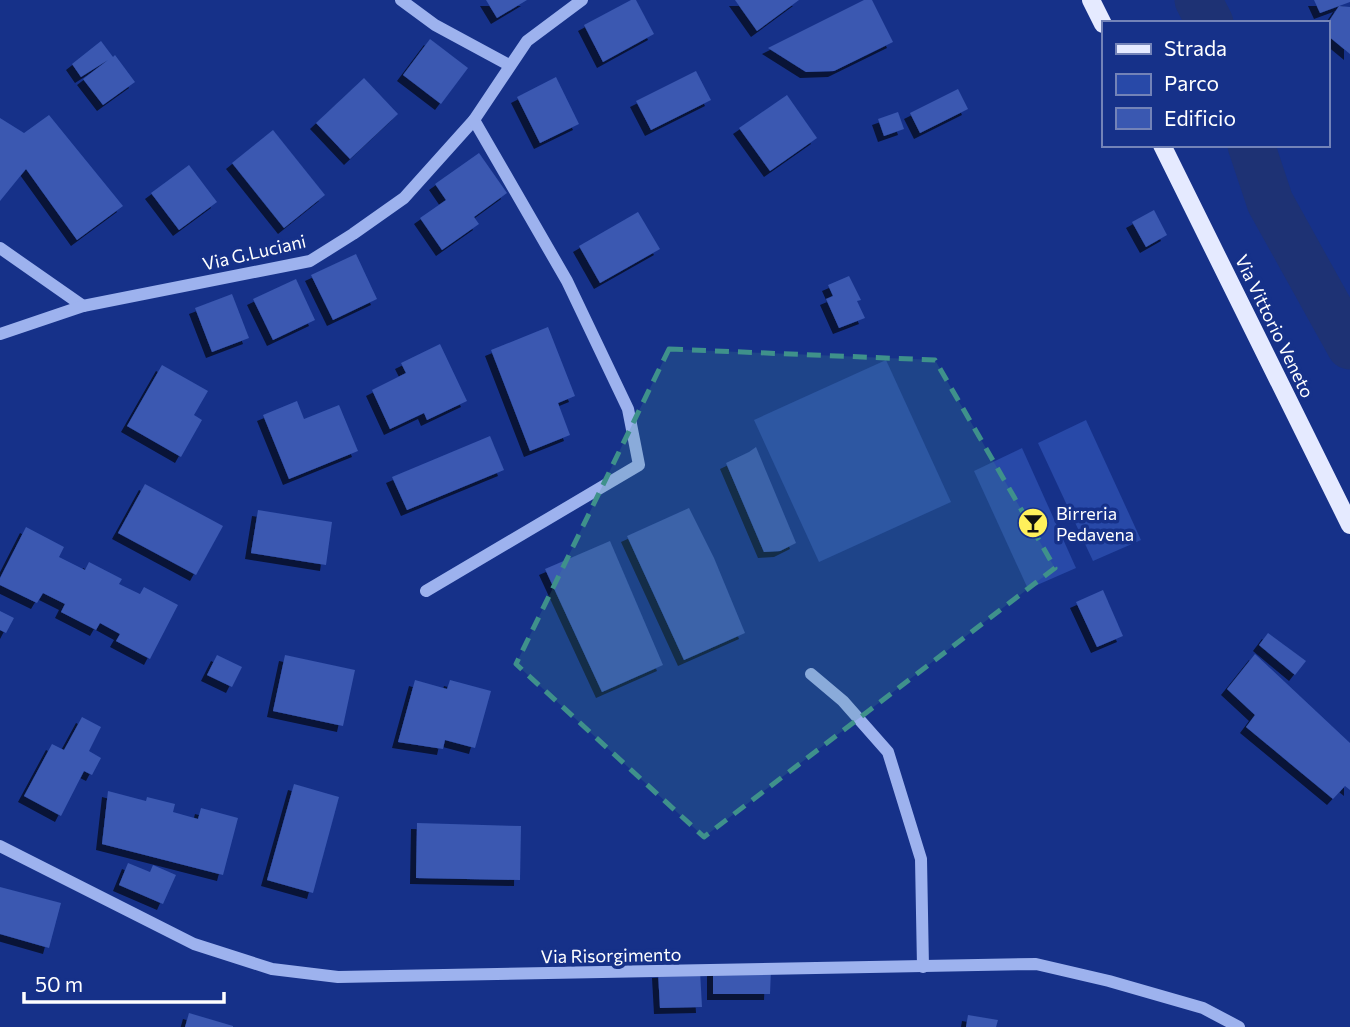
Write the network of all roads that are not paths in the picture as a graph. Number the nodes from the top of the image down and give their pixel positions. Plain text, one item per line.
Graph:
1 (401, 0) edge
2 (582, 0) edge
3 (1091, 0) edge
4 (1102, 22) edge
5 (509, 65) junction
6 (474, 120) junction
7 (1164, 147) edge
8 (0, 248) edge
9 (83, 306) junction
10 (0, 334) edge
11 (1350, 525) edge
12 (426, 591) dead end
13 (811, 674) dead end
14 (0, 846) edge
15 (923, 967) junction
16 (1239, 1027) edge

1 - 5 street
2 - 5 street, Via G.Luciani
3 - 4 main road
5 - 6 street, Via G.Luciani
6 - 9 street, Via G.Luciani
6 - 12 street
7 - 11 main road, Via Vittorio Veneto
8 - 9 street
9 - 10 street, Via G.Luciani
13 - 15 street
14 - 15 street, Via Risorgimento
15 - 16 street, Via Risorgimento

